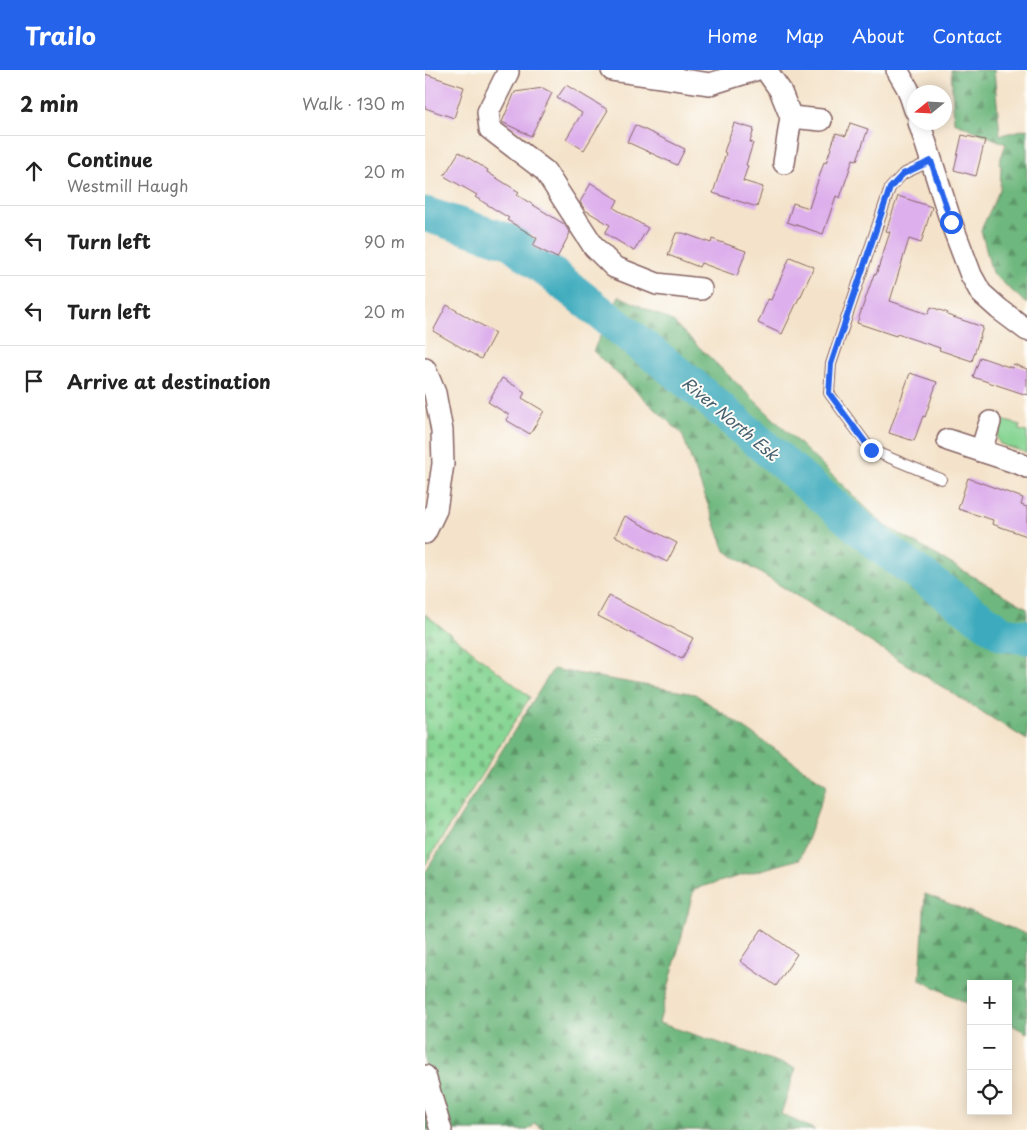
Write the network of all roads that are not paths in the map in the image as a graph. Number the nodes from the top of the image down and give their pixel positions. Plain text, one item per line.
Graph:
1 (513, 70) edge
2 (612, 70) edge
3 (755, 70) edge
4 (766, 70) edge
5 (897, 70) edge
6 (907, 87) edge
7 (791, 117) junction
8 (821, 120) dead end
9 (921, 130) edge
10 (931, 161) junction
11 (784, 163) dead end
12 (701, 289) dead end
13 (1027, 330) edge
14 (425, 369) edge
15 (990, 422) dead end
16 (948, 440) dead end
17 (981, 451) junction
18 (1027, 467) edge
19 (941, 479) dead end
20 (425, 533) edge
21 (425, 1076) edge
22 (441, 1130) edge

1 - 12 street
2 - 3 street
4 - 7 street
5 - 6 street
7 - 8 street
7 - 11 street
9 - 10 street
10 - 13 street
10 - 19 lane
14 - 20 street
15 - 17 street
16 - 17 street
17 - 18 street
21 - 22 street

